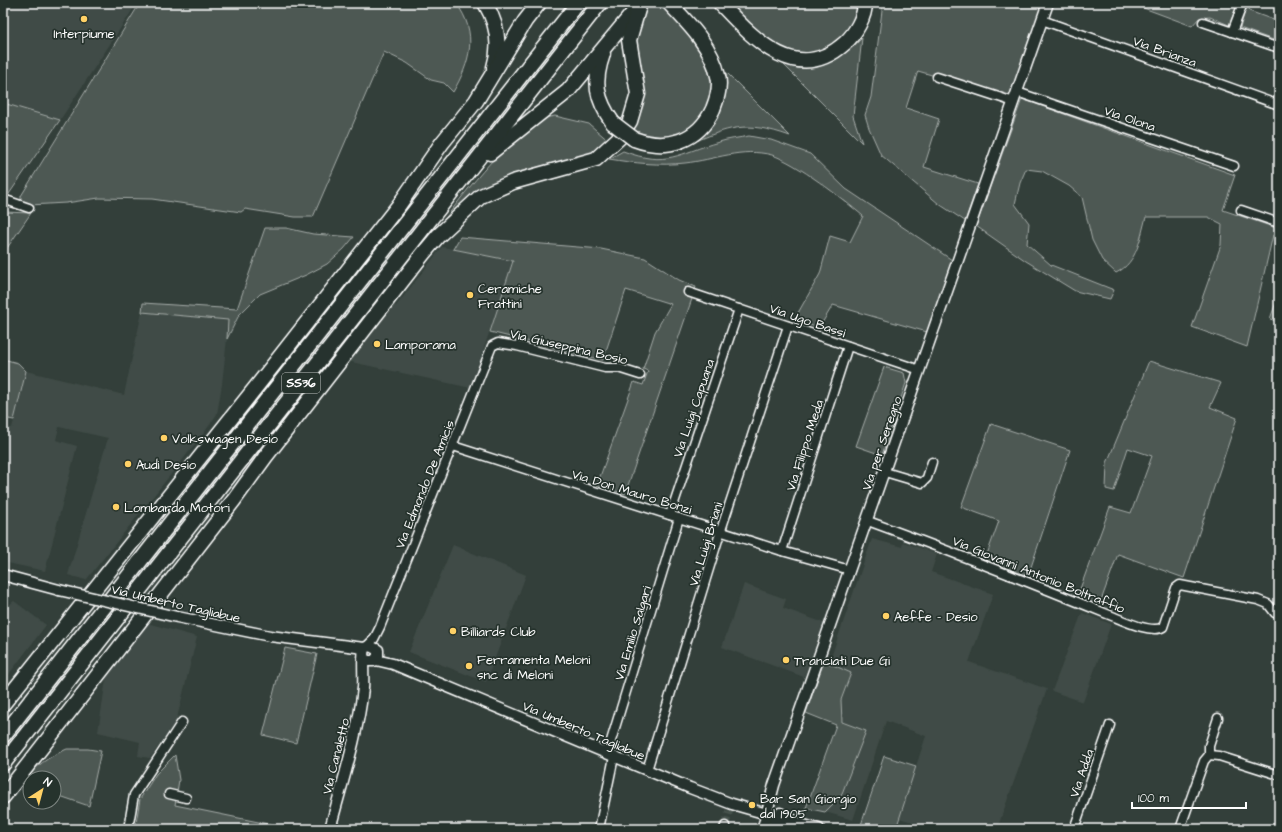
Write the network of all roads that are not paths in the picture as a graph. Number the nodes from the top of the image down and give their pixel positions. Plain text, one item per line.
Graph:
1 (485, 3) edge
2 (539, 3) edge
3 (578, 3) edge
4 (600, 3) edge
5 (720, 3) edge
6 (865, 3) edge
7 (1048, 3) edge
8 (1243, 3) edge
9 (640, 4) edge
10 (672, 6) edge
11 (1042, 20) junction
12 (1203, 22) dead end
13 (1232, 32) junction
14 (605, 48) junction
15 (1279, 48) edge
16 (491, 77) junction
17 (937, 77) dead end
18 (1016, 97) junction
19 (1279, 105) edge
20 (1234, 166) dead end
21 (470, 168) junction
22 (3, 199) edge
23 (29, 208) dead end
24 (1241, 210) dead end
25 (1279, 223) edge
26 (688, 292) dead end
27 (739, 309) junction
28 (788, 326) junction
29 (492, 346) joint
30 (848, 346) junction
31 (920, 370) junction
32 (640, 375) dead end
33 (453, 446) junction
34 (932, 462) dead end
35 (885, 472) junction
36 (670, 515) junction
37 (679, 518) junction
38 (868, 521) junction
39 (721, 530) junction
40 (782, 551) junction
41 (850, 570) junction
42 (3, 575) edge
43 (1277, 613) edge
44 (370, 654) junction
45 (3, 704) edge
46 (1218, 718) dead end
47 (182, 722) dead end
48 (1110, 725) dead end
49 (3, 736) edge
50 (611, 755) junction
51 (1209, 755) junction
52 (3, 764) edge
53 (647, 770) junction
54 (1279, 775) edge
55 (169, 794) dead end
56 (3, 797) edge
57 (186, 798) dead end
58 (772, 814) junction
59 (128, 829) edge
60 (330, 829) edge
61 (599, 829) edge
62 (819, 829) edge
63 (1074, 829) edge
64 (1180, 829) edge

1 - 16 highway
2 - 16 highway
3 - 49 highway, SS36
4 - 21 highway, SS36
5 - 6 highway
7 - 11 street, Via per Seregno
8 - 13 street
9 - 14 highway
9 - 56 highway
10 - 14 highway, bridge
11 - 18 street, Via per Seregno
11 - 19 street, Via Brianza
12 - 13 street
13 - 15 street
14 - 21 highway
16 - 45 highway
17 - 18 street
18 - 20 street, Via Olona
18 - 31 street, Via per Seregno
21 - 52 highway, SS36
22 - 23 street
24 - 25 street
26 - 27 street, Via Ugo Bassi
27 - 28 street, Via Ugo Bassi
27 - 36 street, Via Luigi Capuana
28 - 30 street, Via Ugo Bassi
28 - 39 street, Via Luigi Briani
29 - 32 street, Via Giuseppina Bosio
29 - 33 street, Via Edmondo De Amicis
30 - 31 street, Via Ugo Bassi
30 - 40 street, Via Filippo Meda
31 - 35 street, Via per Seregno
33 - 36 street, Via Don Mauro Bonzi
33 - 44 street, Via Edmondo De Amicis
34 - 35 street
35 - 38 street, Via per Seregno
36 - 37 street, Via Don Mauro Bonzi
37 - 39 street, Via Don Mauro Bonzi
37 - 50 street, Via Emilio Salgari
38 - 41 street, Via per Seregno
38 - 43 street, Via Giovanni Antonio Boltraffio
39 - 40 street, Via Don Mauro Bonzi
39 - 53 street, Via Luigi Briani
40 - 41 street, Via Don Mauro Bonzi
41 - 58 street, Via per Seregno
42 - 44 street, Via Umberto Tagliabue, bridge
44 - 50 street, Via Umberto Tagliabue
44 - 60 street, Via Canaletto
46 - 51 street
47 - 59 street
48 - 63 street, Via Adda
50 - 53 street, Via Umberto Tagliabue
50 - 61 street, Via Emilio Salgari
51 - 54 street
51 - 64 street
53 - 58 street, Via Umberto Tagliabue
55 - 57 street
58 - 62 street, Via Umberto Tagliabue

